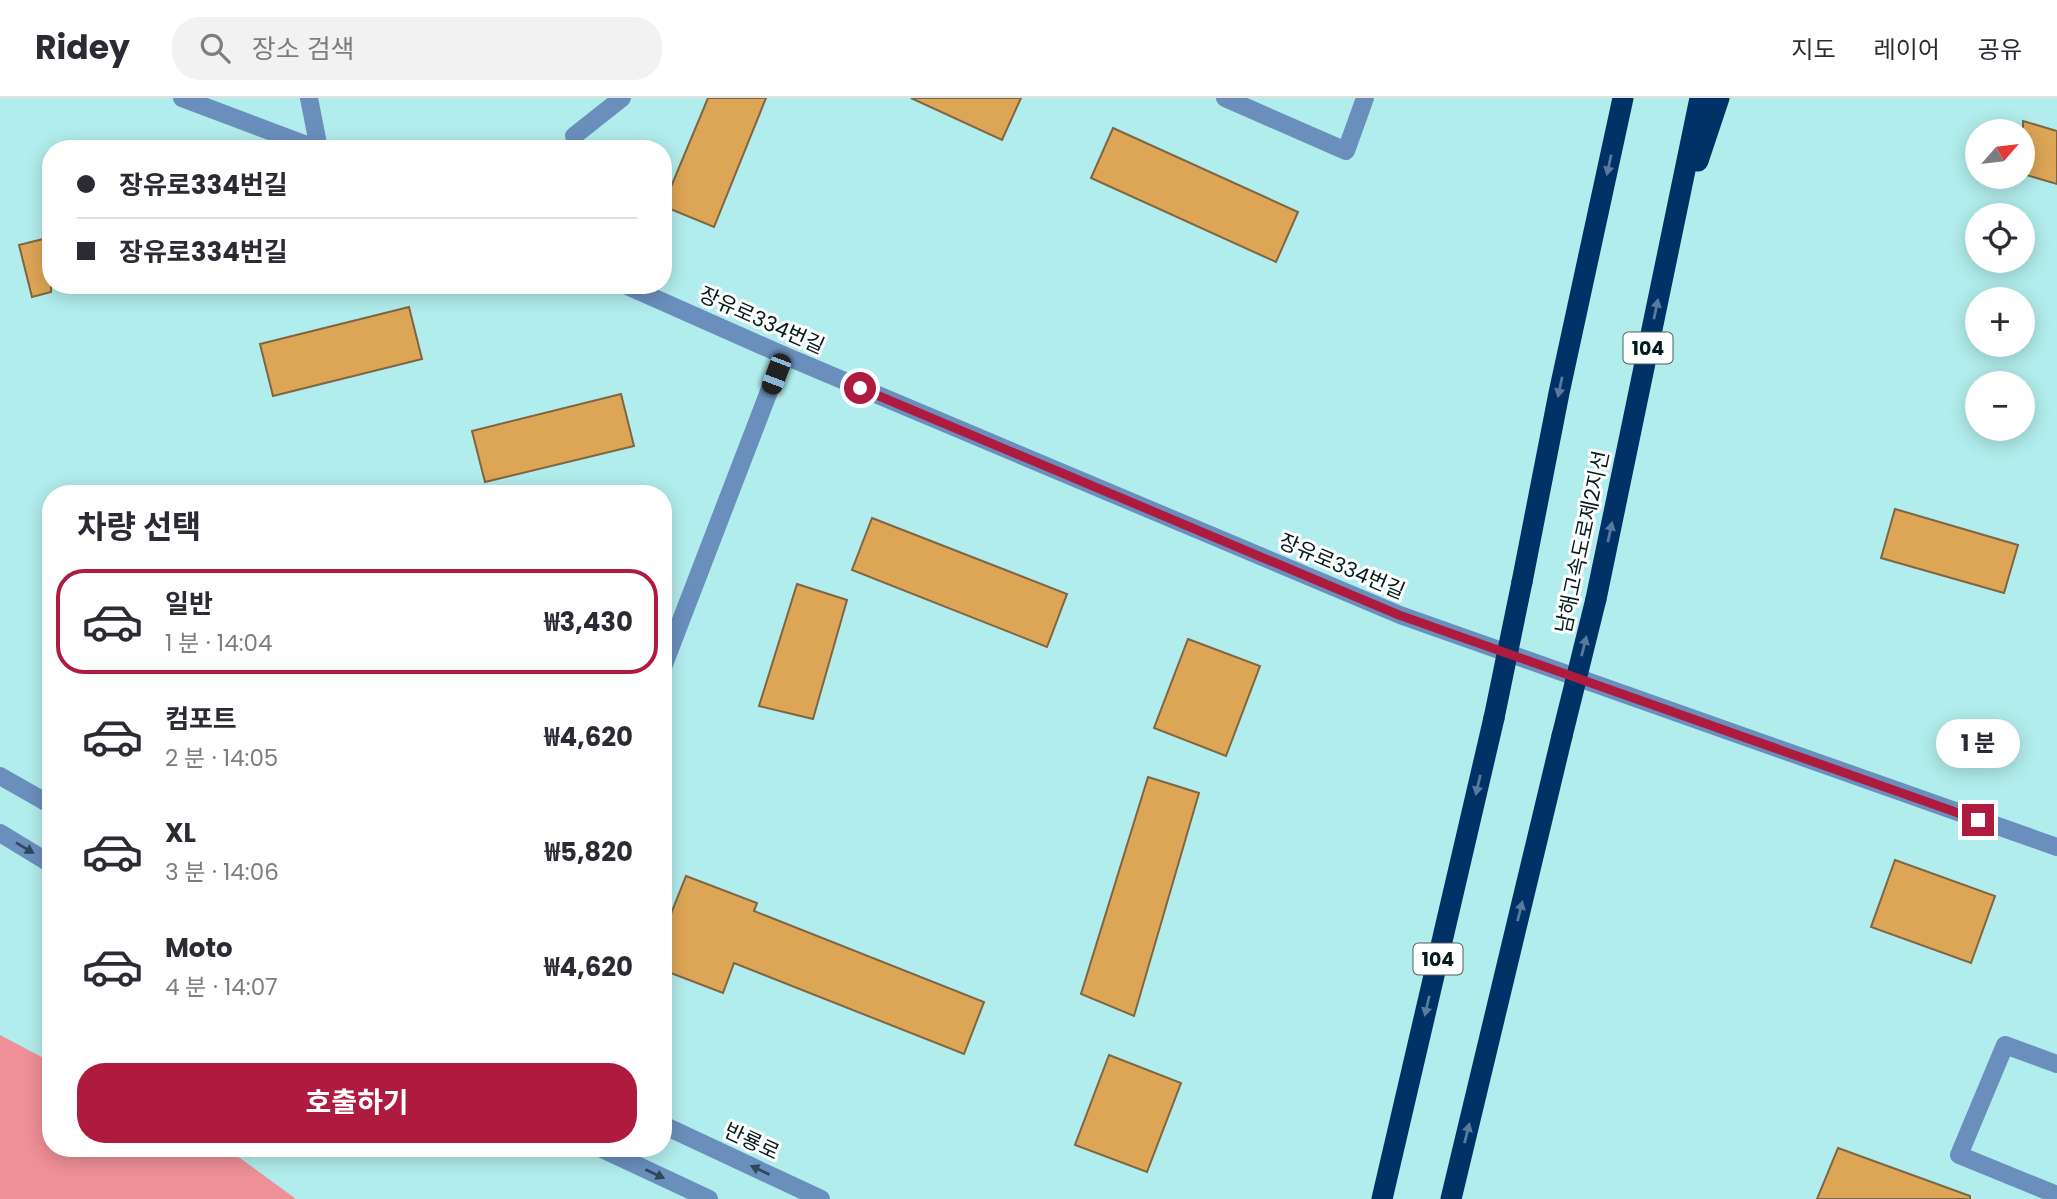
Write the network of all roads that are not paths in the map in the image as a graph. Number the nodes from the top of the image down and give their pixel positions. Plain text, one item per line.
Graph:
1 (182, 98) edge
2 (309, 98) edge
3 (622, 98) edge
4 (1225, 98) edge
5 (1364, 98) edge
6 (1623, 98) edge
7 (1700, 98) edge
8 (1719, 98) edge
9 (574, 136) dead end
10 (294, 140) edge
11 (316, 140) edge
12 (1667, 256) junction
13 (645, 294) edge
14 (783, 355) junction
15 (672, 644) edge
16 (0, 776) edge
17 (42, 800) edge
18 (0, 833) edge
19 (2057, 847) edge
20 (42, 859) edge
21 (2057, 1065) edge
22 (672, 1129) edge
23 (619, 1157) edge
24 (2057, 1195) edge
25 (709, 1199) edge
26 (821, 1199) edge
27 (1382, 1199) edge
28 (1451, 1199) edge

1 - 10 street
2 - 11 street
3 - 9 street
4 - 5 street
6 -> 27 highway, 104, bridge
7 - 12 highway, 남해고속도로제2지선 / 104
8 - 12 highway
28 -> 12 highway, 남해고속도로제2지선 / 104, bridge
13 - 14 street, 장유로334번길
14 - 15 street
14 - 19 street, 장유로334번길
16 - 17 street
18 -> 20 street
21 - 24 street
26 -> 22 street, 반룡로
23 -> 25 street

